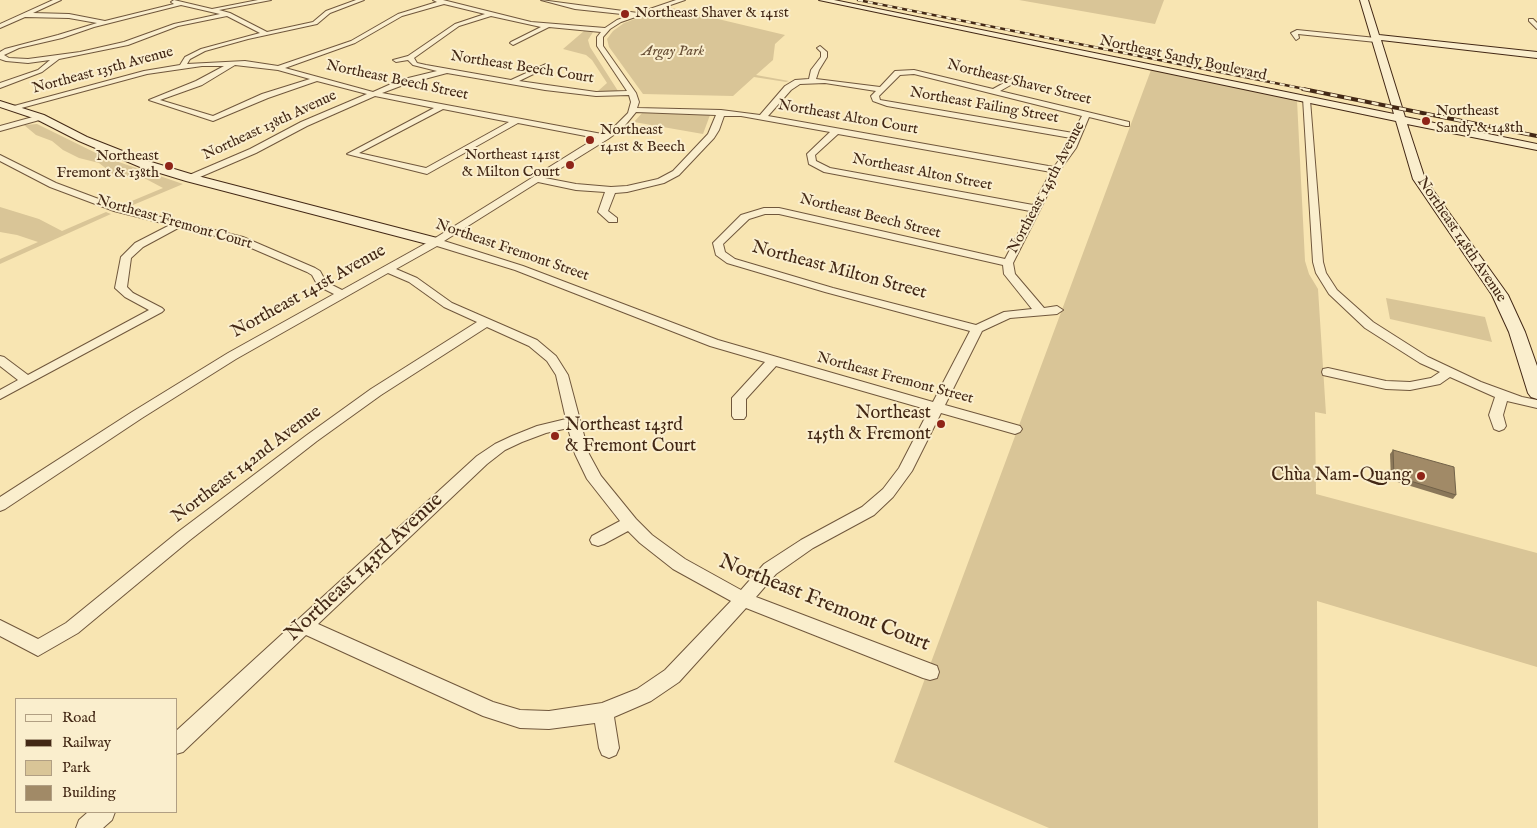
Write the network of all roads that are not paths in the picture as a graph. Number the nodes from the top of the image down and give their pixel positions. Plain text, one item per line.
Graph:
1 (58, 0) edge
2 (160, 0) edge
3 (268, 0) edge
4 (361, 0) edge
5 (544, 0) edge
6 (682, 0) edge
7 (823, 0) edge
8 (1364, 0) edge
9 (440, 1) edge
10 (182, 3) junction
11 (594, 3) dead end
12 (584, 8) junction
13 (214, 9) junction
14 (228, 14) junction
15 (490, 14) junction
16 (638, 14) junction
17 (24, 15) junction
18 (1531, 20) dead end
19 (106, 23) junction
20 (0, 26) edge
21 (547, 26) junction
22 (1537, 27) edge
23 (605, 30) junction
24 (265, 34) junction
25 (1297, 35) dead end
26 (1376, 39) junction
27 (513, 43) dead end
28 (820, 48) dead end
29 (0, 55) edge
30 (1537, 55) edge
31 (410, 58) junction
32 (57, 59) junction
33 (396, 60) dead end
34 (234, 63) junction
35 (184, 66) junction
36 (546, 66) dead end
37 (278, 68) junction
38 (446, 71) junction
39 (316, 79) junction
40 (812, 80) junction
41 (1013, 80) dead end
42 (512, 82) junction
43 (0, 86) edge
44 (881, 89) junction
45 (995, 91) junction
46 (632, 93) junction
47 (374, 94) junction
48 (1306, 100) junction
49 (0, 104) edge
50 (442, 107) junction
51 (17, 108) junction
52 (634, 110) junction
53 (721, 112) junction
54 (1087, 114) junction
55 (40, 117) junction
56 (763, 117) junction
57 (1400, 119) junction
58 (516, 121) junction
59 (1126, 124) dead end
60 (0, 129) edge
61 (837, 130) junction
62 (1076, 136) junction
63 (605, 137) junction
64 (1537, 147) edge
65 (0, 158) edge
66 (1056, 170) junction
67 (190, 178) junction
68 (539, 179) junction
69 (611, 190) junction
70 (1037, 209) junction
71 (613, 220) dead end
72 (179, 224) junction
73 (730, 230) joint
74 (436, 242) junction
75 (1008, 263) junction
76 (389, 270) junction
77 (342, 294) junction
78 (1057, 310) dead end
79 (1040, 311) junction
80 (486, 322) junction
81 (977, 328) junction
82 (0, 360) edge
83 (774, 362) junction
84 (1328, 372) dead end
85 (1448, 373) junction
86 (27, 380) junction
87 (1537, 392) edge
88 (0, 395) edge
89 (1502, 395) junction
90 (1537, 404) edge
91 (938, 408) junction
92 (739, 416) dead end
93 (573, 422) junction
94 (1499, 426) dead end
95 (1015, 429) dead end
96 (0, 505) edge
97 (630, 523) junction
98 (598, 540) dead end
99 (743, 599) junction
100 (303, 626) junction
101 (0, 627) edge
102 (930, 672) dead end
103 (603, 712) junction
104 (178, 742) edge
105 (608, 748) dead end
106 (103, 813) edge
107 (87, 828) edge

1 - 17 street
2 - 10 street
3 - 13 street
4 - 24 street, Northeast 135th Avenue
5 - 12 street
6 - 16 street
7 - 48 street, Northeast Sandy Boulevard
8 - 26 street, Northeast 148th Avenue
9 - 15 street
9 - 37 street
10 - 13 street
10 - 19 street
11 - 12 street
12 - 16 street
13 - 14 street
14 - 24 street
14 - 32 street
15 - 21 street
15 - 31 street
16 - 23 street
17 - 19 street
17 - 20 street
18 - 22 street
19 - 29 street
21 - 23 street
21 - 27 street
23 - 46 street
24 - 35 street, Northeast 135th Avenue
25 - 26 street
26 - 30 main road
26 - 57 street, Northeast 148th Avenue
28 - 40 street
29 - 32 street
31 - 33 street
31 - 38 street, Northeast Beech Court
32 - 43 street
34 - 35 street, Northeast Beech Street
34 - 37 street, Northeast Beech Street
34 - 39 street
35 - 51 street, Northeast 135th Avenue
36 - 42 street
37 - 39 street, Northeast Beech Street
38 - 42 street, Northeast Beech Court
38 - 47 street, Northeast 138th Avenue
39 - 47 street, Northeast Beech Street
40 - 44 street
40 - 56 street
41 - 45 street
42 - 46 street, Northeast Beech Court
44 - 45 street, Northeast Shaver Street
44 - 62 street, Northeast Failing Street
45 - 54 street, Northeast Shaver Street
46 - 52 street
47 - 50 street, Northeast Beech Street
47 - 67 street, Northeast 138th Avenue
48 - 57 street, Northeast Sandy Boulevard
48 - 85 street
49 - 51 street, Northeast Fremont Street
50 - 58 street, Northeast Beech Street
50 - 58 street
51 - 55 street, Northeast Fremont Street
52 - 53 street, Northeast Alton Court
52 - 63 street, Northeast 141st Avenue
53 - 56 street, Northeast Alton Court
53 - 69 street
54 - 59 street, Northeast Shaver Street
54 - 62 street, Northeast 145th Avenue
55 - 60 street, Northeast 135th Avenue
55 - 67 street, Northeast Fremont Street
56 - 61 street, Northeast Alton Court
57 - 64 main road, Northeast Sandy Boulevard
57 - 87 main road, Northeast 148th Avenue
58 - 63 street, Northeast Beech Street
61 - 66 street, Northeast Alton Court
61 - 70 street, Northeast Alton Street
62 - 66 street, Northeast 145th Avenue
63 - 68 street, Northeast 141st Avenue
65 - 72 street, Northeast Fremont Court
66 - 70 street, Northeast 145th Avenue
67 - 74 street, Northeast Fremont Street
68 - 69 street
68 - 74 street, Northeast 141st Avenue
69 - 71 street
70 - 75 street, Northeast 145th Avenue
72 - 77 street, Northeast Fremont Court
72 - 86 street
73 - 75 street, Northeast Beech Street
73 - 81 street, Northeast Milton Street
74 - 76 street, Northeast 141st Avenue
74 - 83 street, Northeast Fremont Street
75 - 79 street, Northeast 145th Avenue
76 - 77 street, Northeast 141st Avenue
76 - 80 street, Northeast Fremont Court
77 - 96 street, Northeast 141st Avenue
78 - 79 street
79 - 81 street
80 - 93 street, Northeast Fremont Court
80 - 101 street, Northeast 142nd Avenue
81 - 91 street
82 - 86 street
83 - 91 street, Northeast Fremont Street
83 - 92 street
84 - 85 street
85 - 89 street
86 - 88 street
89 - 90 street
89 - 94 street
91 - 95 street, Northeast Fremont Street
91 - 99 street
93 - 97 street, Northeast Fremont Court
93 - 100 street, Northeast 143rd Avenue
97 - 98 street
97 - 99 street, Northeast Fremont Court
99 - 102 street, Northeast Fremont Court
99 - 103 street
100 - 103 street
100 - 104 street, Northeast 143rd Avenue
103 - 105 street
106 - 107 street

